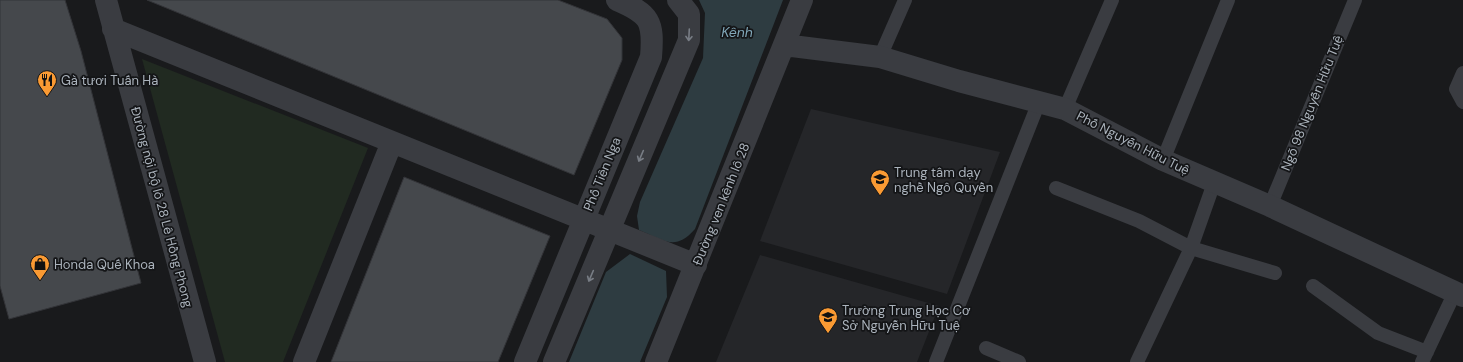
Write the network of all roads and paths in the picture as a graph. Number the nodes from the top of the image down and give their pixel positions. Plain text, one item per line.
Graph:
1 (106, 0) edge
2 (617, 0) edge
3 (678, 0) edge
4 (802, 0) edge
5 (906, 0) edge
6 (1112, 0) edge
7 (1228, 0) edge
8 (1354, 0) edge
9 (113, 29) junction
10 (784, 45) junction
11 (880, 57) junction
12 (1463, 73) edge
13 (1039, 102) junction
14 (1463, 102) edge
15 (1065, 109) junction
16 (392, 142) junction
17 (1163, 160) junction
18 (1214, 183) junction
19 (1056, 188) dead end
20 (1270, 206) junction
21 (583, 220) junction
22 (610, 230) junction
23 (1191, 248) junction
24 (696, 265) junction
25 (1275, 273) dead end
26 (1313, 286) dead end
27 (1459, 294) edge
28 (986, 348) dead end
29 (1424, 357) edge
30 (205, 362) edge
31 (304, 362) edge
32 (525, 362) edge
33 (554, 362) edge
34 (656, 362) edge
35 (936, 362) edge
36 (1019, 362) edge
37 (1138, 362) edge

1 - 9 street, Đường nội bộ lô 28 Lê Hồng Phong
2 - 21 street, Phố Tiên Nga
3 -> 22 street
4 - 10 street, Đường ven kênh lô 28
5 - 11 lane
6 - 15 lane
7 - 17 lane
8 - 20 lane, Ngõ 98 Nguyễn Hữu Tuệ
9 - 16 street
9 - 30 street, Đường nội bộ lô 28 Lê Hồng Phong
10 - 11 street, Phố Nguyễn Hữu Tuệ
10 - 24 street, Đường ven kênh lô 28
11 - 13 street, Phố Nguyễn Hữu Tuệ
12 - 14 lane
13 - 15 street, Phố Nguyễn Hữu Tuệ
13 - 35 lane
15 - 17 street, Phố Nguyễn Hữu Tuệ
16 - 21 street
16 - 31 street
17 - 18 street, Phố Nguyễn Hữu Tuệ
18 - 20 street, Phố Nguyễn Hữu Tuệ
18 - 23 lane
19 - 23 lane
20 - 27 street, Phố Nguyễn Hữu Tuệ
21 - 22 street
21 - 32 street, Phố Tiên Nga
22 - 24 street
22 -> 33 street
23 - 25 lane
23 - 37 lane
24 - 34 street, Đường ven kênh lô 28
26 - 29 lane
27 - 29 lane
28 - 36 lane

